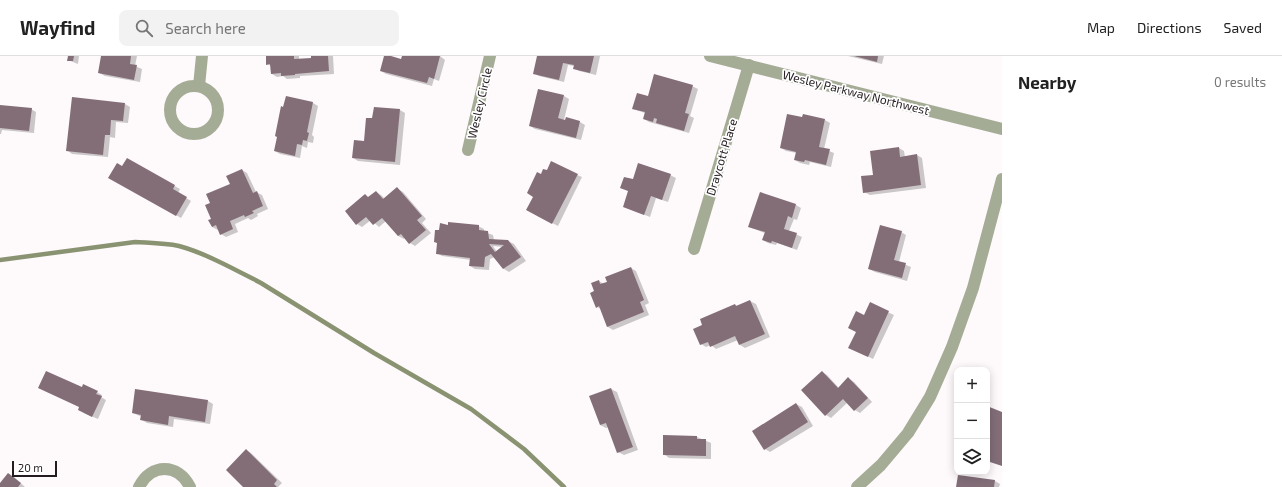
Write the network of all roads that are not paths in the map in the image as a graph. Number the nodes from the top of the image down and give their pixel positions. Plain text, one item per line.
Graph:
1 (202, 56) edge
2 (490, 56) edge
3 (710, 56) edge
4 (748, 65) junction
5 (199, 86) junction
6 (1002, 129) edge
7 (468, 150) dead end
8 (1002, 180) edge
9 (694, 249) dead end
10 (139, 487) edge
11 (190, 487) edge
12 (857, 487) edge

1 - 5 street
2 - 7 street, Wesley Circle
3 - 4 street, Wesley Parkway Northwest
4 - 6 street, Wesley Parkway Northwest
4 - 9 street, Draycott Place
5 - 5 street
8 - 12 street
10 - 11 street

